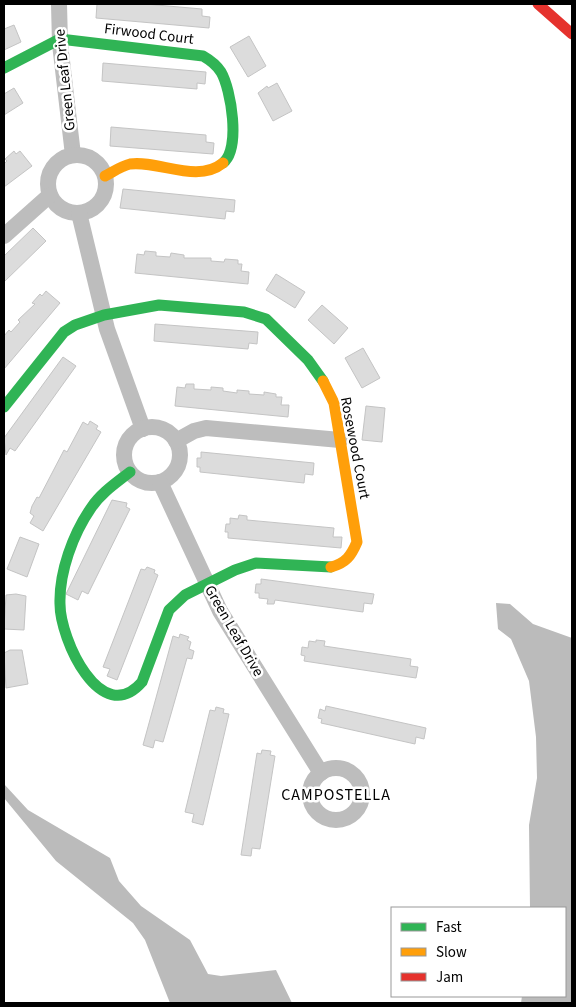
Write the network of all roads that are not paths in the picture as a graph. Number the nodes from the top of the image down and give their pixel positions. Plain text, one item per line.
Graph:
1 (58, 4) edge
2 (538, 4) edge
3 (572, 34) edge
4 (60, 39) junction
5 (4, 68) edge
6 (73, 155) junction
7 (105, 176) junction
8 (50, 195) junction
9 (79, 213) junction
10 (4, 236) edge
11 (104, 315) junction
12 (4, 407) edge
13 (143, 430) junction
14 (340, 440) junction
15 (176, 442) junction
16 (130, 472) junction
17 (160, 482) junction
18 (206, 584) junction
19 (321, 773) dead end

1 - 4 street, Green Leaf Drive
2 - 3 street
4 - 5 street
4 - 6 street, Green Leaf Drive
4 - 7 street, Firwood Court
6 - 7 street
6 - 8 street
7 - 9 street
8 - 9 street
8 - 10 street
9 - 11 street
11 - 12 street, Rosewood Court
11 - 13 street
11 - 14 street, Rosewood Court
13 - 15 street
13 - 16 street
14 - 15 street
14 - 18 street, Rosewood Court
15 - 17 street
16 - 17 street
16 - 18 street, Rosewood Court
17 - 18 street, Green Leaf Drive
18 - 19 street, Green Leaf Drive

